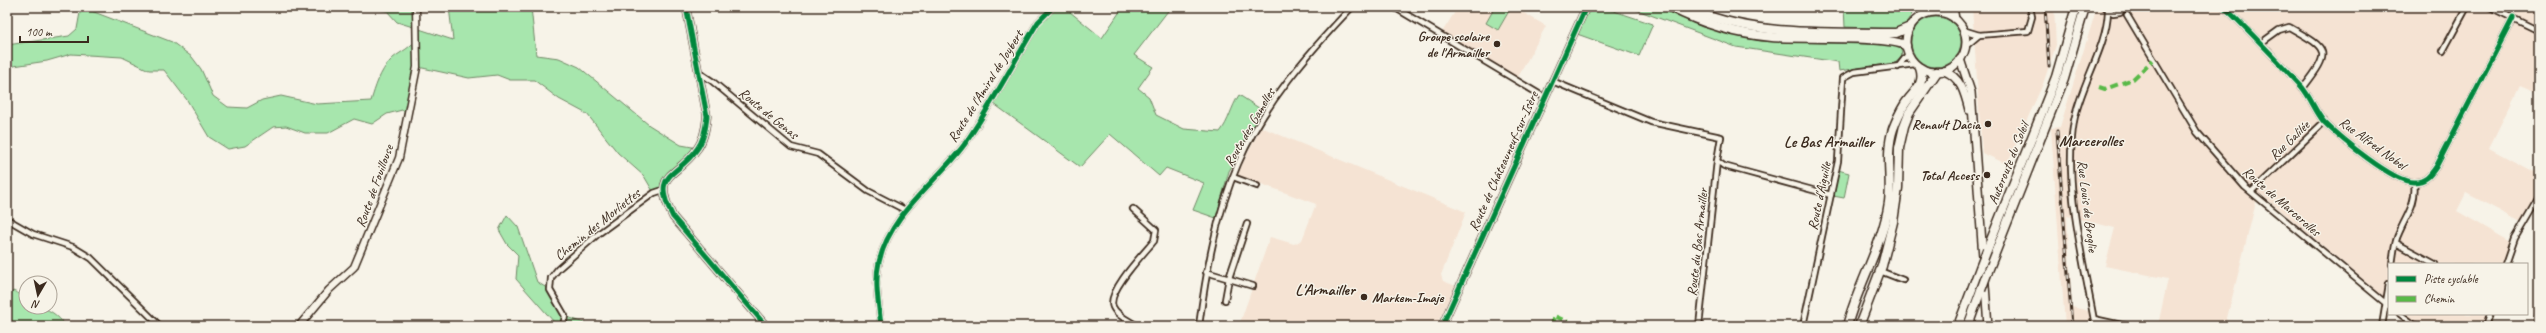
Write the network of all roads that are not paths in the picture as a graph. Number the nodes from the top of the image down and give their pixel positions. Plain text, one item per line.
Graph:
1 (416, 7) edge
2 (686, 7) edge
3 (1053, 7) edge
4 (1352, 7) edge
5 (1394, 7) edge
6 (1586, 7) edge
7 (1670, 7) edge
8 (1686, 7) edge
9 (1953, 7) edge
10 (2030, 7) edge
11 (2076, 7) edge
12 (2085, 7) edge
13 (2224, 7) edge
14 (2467, 7) edge
15 (2490, 7) edge
16 (2122, 9) edge
17 (1936, 10) edge
18 (2109, 11) edge
19 (2513, 18) junction
20 (1956, 19) junction
21 (1910, 27) junction
22 (1964, 30) junction
23 (2539, 31) edge
24 (1979, 35) junction
25 (2261, 43) junction
26 (1966, 46) junction
27 (1907, 50) junction
28 (2443, 51) dead end
29 (1960, 59) junction
30 (1918, 66) junction
31 (1898, 67) junction
32 (1940, 71) junction
33 (702, 77) junction
34 (1552, 81) junction
35 (2303, 88) junction
36 (1544, 97) junction
37 (2324, 122) junction
38 (1974, 125) junction
39 (1717, 161) junction
40 (1233, 177) junction
41 (2414, 182) junction
42 (1257, 186) dead end
43 (663, 190) junction
44 (2252, 191) junction
45 (1831, 195) junction
46 (2539, 197) edge
47 (1133, 209) dead end
48 (905, 210) junction
49 (7, 219) edge
50 (1247, 224) dead end
51 (2396, 243) junction
52 (2392, 263) edge
53 (2432, 263) edge
54 (2506, 263) edge
55 (1880, 271) junction
56 (1206, 272) junction
57 (1229, 278) junction
58 (1903, 280) dead end
59 (1253, 286) dead end
60 (2388, 294) edge
61 (1225, 300) dead end
62 (2387, 305) edge
63 (2539, 314) edge
64 (2401, 315) edge
65 (2490, 315) edge
66 (2094, 319) junction
67 (160, 326) edge
68 (299, 326) edge
69 (563, 326) edge
70 (766, 326) edge
71 (881, 326) edge
72 (1137, 326) edge
73 (1199, 326) edge
74 (1442, 326) edge
75 (1699, 326) edge
76 (1803, 326) edge
77 (1847, 326) edge
78 (1859, 326) edge
79 (1958, 326) edge
80 (1968, 326) edge
81 (1988, 326) edge
82 (2095, 326) edge
83 (2126, 326) edge
84 (2382, 326) edge
85 (2416, 326) edge
86 (2486, 326) edge
87 (2536, 326) edge

1 - 68 street, Route de Fouillouse
2 - 33 street
3 - 48 street, Route de l'Amiral de Joybert
4 - 40 street, Route des Gamelles
5 - 36 street
6 - 34 street, Route de Châteauneuf-sur-Isère
7 - 27 highway
8 - 21 highway
9 - 20 main road
10 - 24 street
11 - 79 highway, Autoroute du Soleil, bridge
12 - 80 highway, Autoroute du Soleil, bridge
13 - 25 street, Rue Alfred Nobel
14 - 28 street
15 - 19 street
16 - 18 street
16 - 44 street, Route de Marcerolles
17 - 20 main road
17 - 21 main road
18 - 66 street, Rue Louis de Broglie
19 - 23 street
19 - 41 street, Rue Alfred Nobel
20 - 22 main road
21 - 27 main road
22 - 24 street
22 - 26 main road
24 - 26 street
25 - 35 street, Rue Alfred Nobel
25 - 35 street
26 - 29 main road
27 - 30 main road
27 - 31 street
29 - 32 main road
29 - 38 main road
30 - 31 street, Route d'Aiguille
30 - 32 main road
30 - 77 highway
31 - 45 street, Route d'Aiguille
32 - 38 main road
32 - 55 highway
33 - 43 street
33 - 48 street, Route de Genas
34 - 36 street, Route de Châteauneuf-sur-Isère
34 - 39 street, Route du Bas Armailler
35 - 37 street, Rue Alfred Nobel
36 - 74 street, Route de Châteauneuf-sur-Isère
37 - 41 street, Rue Alfred Nobel
37 - 44 street, Rue Galilée
38 - 81 main road
39 - 45 street
39 - 75 street, Route du Bas Armailler
40 - 42 street
40 - 56 street, Route des Gamelles
41 - 51 street
43 - 69 street, Chemin des Morliettes
43 - 70 street
44 - 62 street, Route de Marcerolles
45 - 76 street, Route d'Aiguille
46 - 54 street
47 - 72 street
48 - 71 street, Route de l'Amiral de Joybert
49 - 67 street
50 - 57 street
51 - 52 street
51 - 53 street
55 - 58 street
55 - 78 highway
56 - 57 street
56 - 73 street, Route des Gamelles
57 - 59 street
57 - 61 street
60 - 62 street
62 - 84 street
63 - 87 street
64 - 85 street
65 - 86 street
66 - 82 street, Rue Louis de Broglie
66 - 83 street

